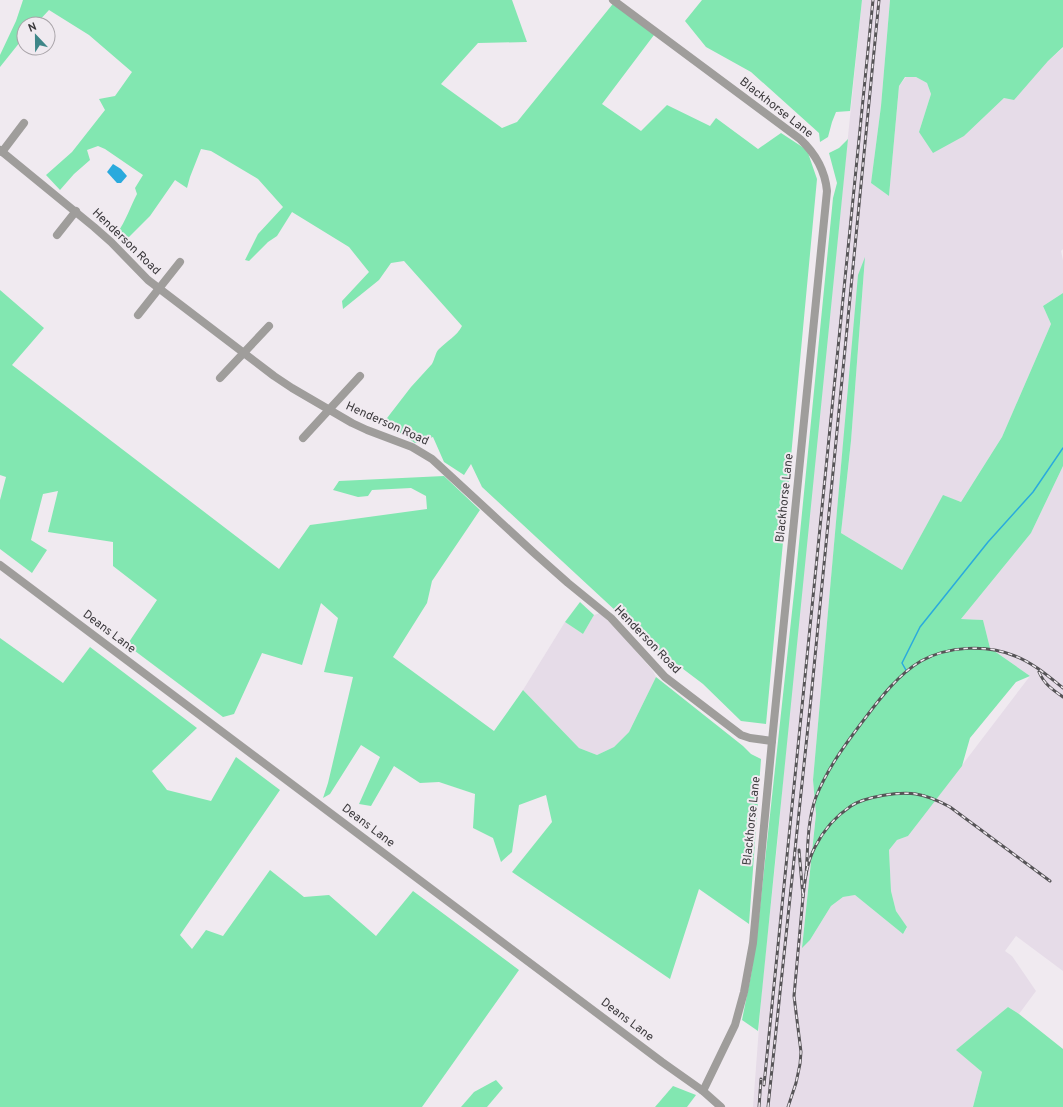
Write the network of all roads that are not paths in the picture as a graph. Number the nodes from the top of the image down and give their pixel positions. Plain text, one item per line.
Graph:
1 (613, 0) edge
2 (24, 123) dead end
3 (1, 151) edge
4 (76, 211) junction
5 (57, 235) dead end
6 (180, 262) dead end
7 (158, 289) junction
8 (138, 315) dead end
9 (269, 326) dead end
10 (243, 353) junction
11 (360, 376) dead end
12 (220, 378) dead end
13 (329, 410) junction
14 (303, 438) dead end
15 (0, 565) edge
16 (772, 741) junction
17 (703, 1091) junction
18 (721, 1107) edge

1 - 16 street, Blackhorse Lane
2 - 3 street
3 - 4 street, Henderson Road
4 - 5 street
4 - 7 street, Henderson Road
6 - 7 street
7 - 8 street
7 - 10 street, Henderson Road
9 - 10 street
10 - 12 street
10 - 13 street, Henderson Road
11 - 13 street
13 - 14 street
13 - 16 street, Henderson Road
15 - 17 street, Deans Lane
16 - 17 street, Blackhorse Lane
17 - 18 street, Deans Lane

